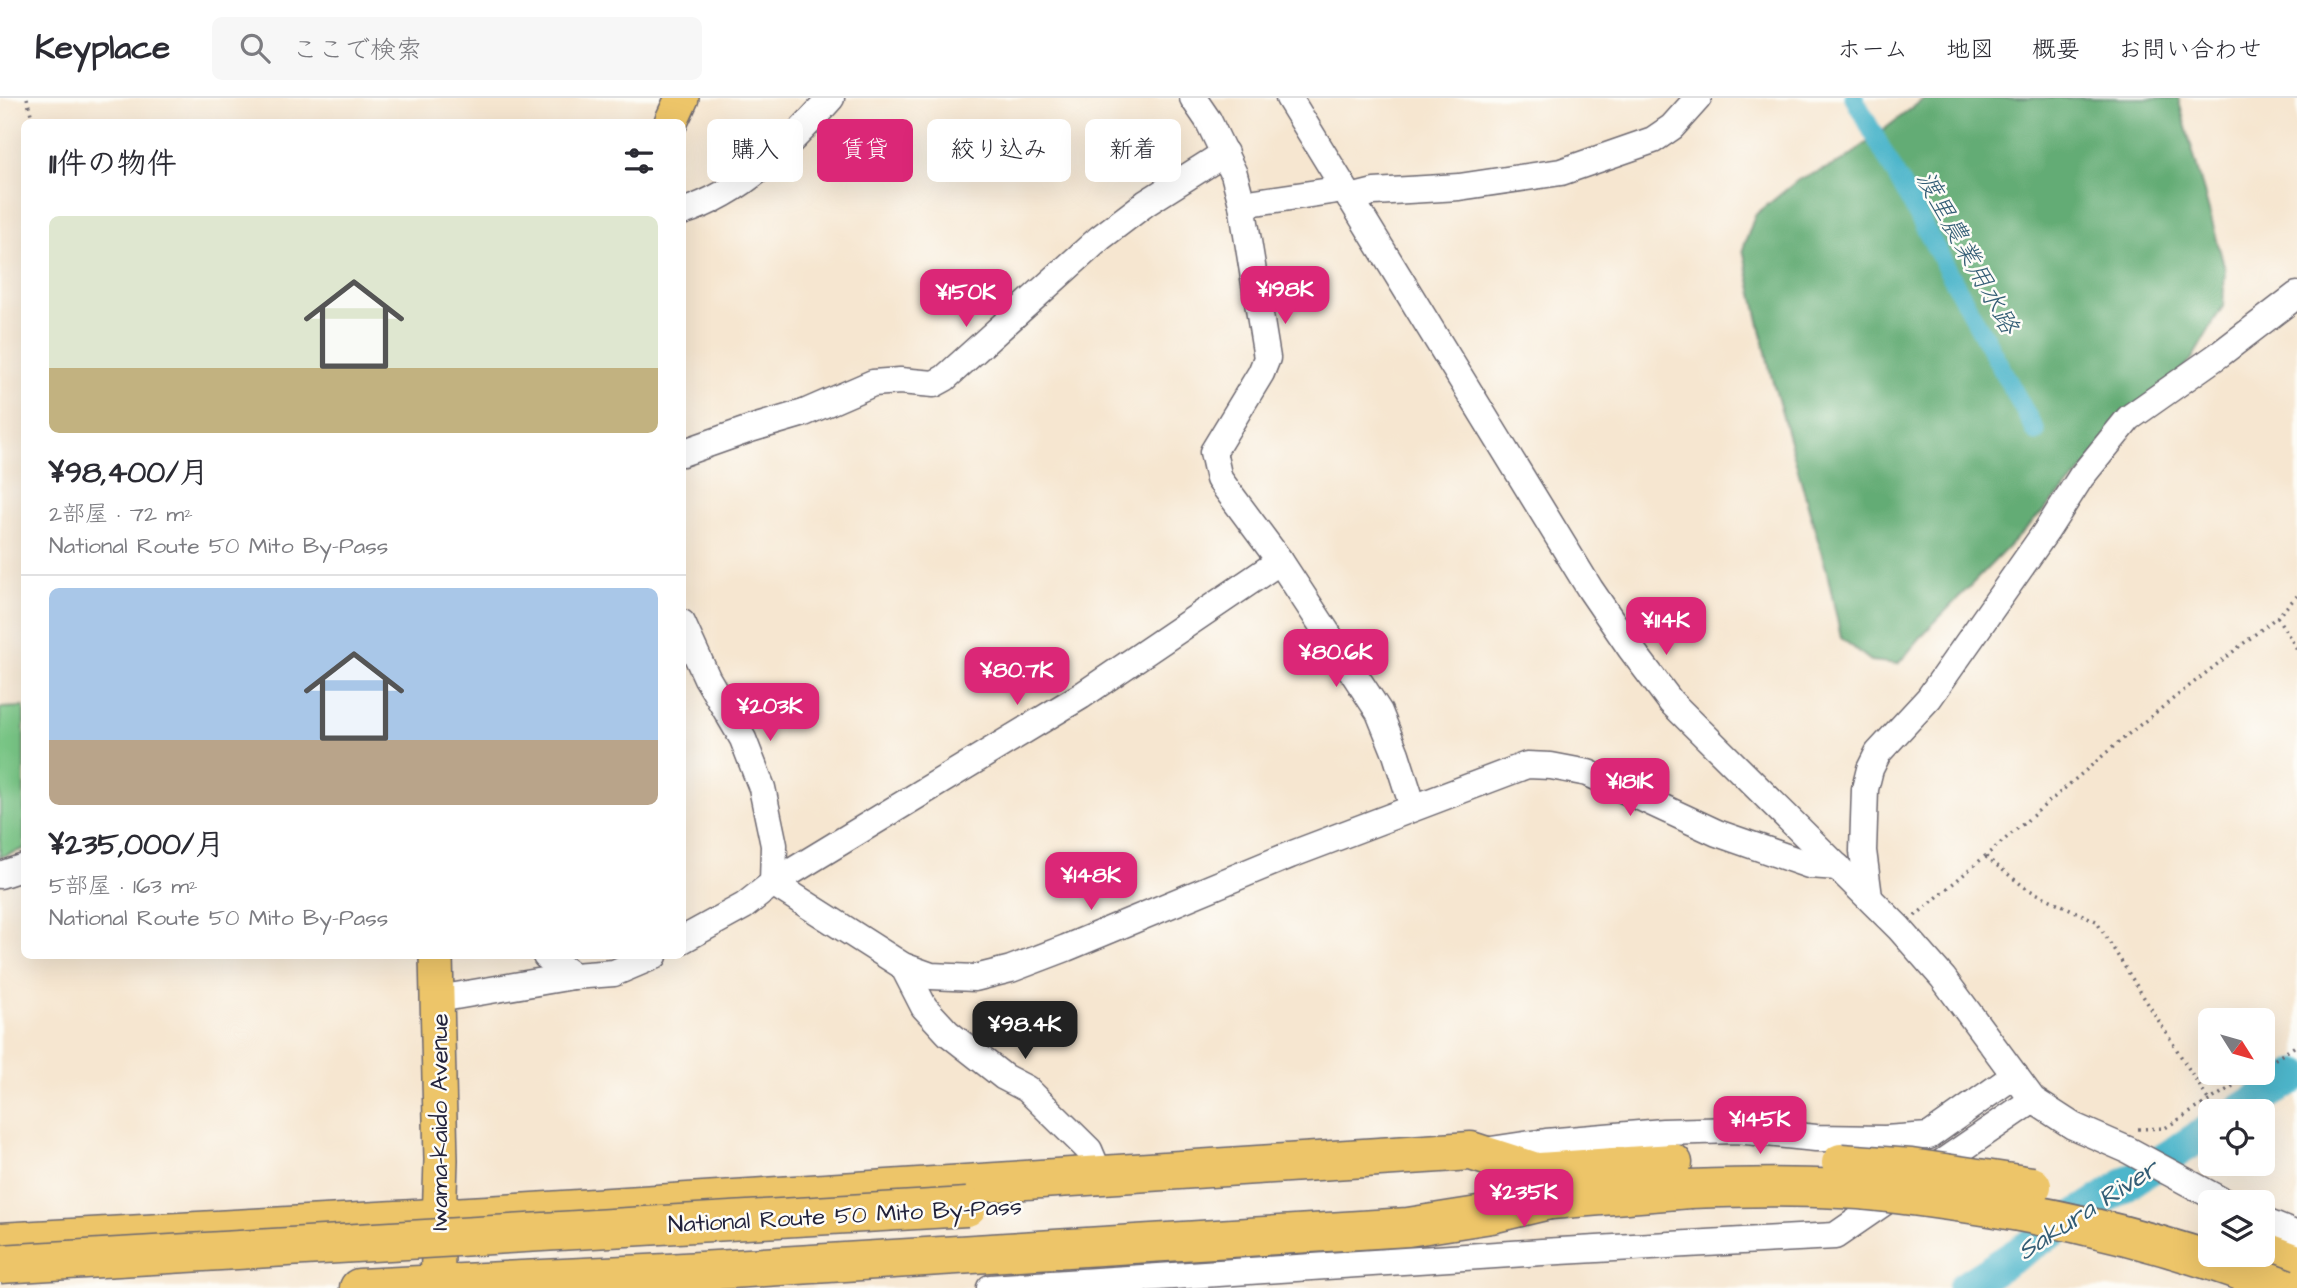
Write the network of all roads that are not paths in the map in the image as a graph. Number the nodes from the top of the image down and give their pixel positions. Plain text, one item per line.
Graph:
1 (682, 98) edge
2 (831, 98) edge
3 (1193, 98) edge
4 (1289, 98) edge
5 (1698, 98) edge
6 (672, 119) edge
7 (1225, 153) junction
8 (1348, 193) junction
9 (1242, 204) junction
10 (686, 210) edge
11 (2297, 295) edge
12 (686, 452) edge
13 (1280, 561) junction
14 (686, 631) edge
15 (1413, 807) junction
16 (1838, 867) junction
17 (21, 868) edge
18 (0, 875) edge
19 (773, 883) junction
20 (1869, 897) junction
21 (686, 938) edge
22 (436, 959) edge
23 (550, 959) edge
24 (647, 959) edge
25 (904, 966) junction
26 (573, 975) junction
27 (438, 999) junction
28 (2015, 1075) junction
29 (2033, 1100) junction
30 (1471, 1152) junction
31 (1690, 1175) junction
32 (1100, 1176) junction
33 (1543, 1186) junction
34 (2202, 1190) edge
35 (441, 1218) junction
36 (968, 1220) junction
37 (2275, 1226) edge
38 (2198, 1229) edge
39 (2297, 1235) edge
40 (0, 1242) edge
41 (2275, 1256) edge
42 (0, 1264) edge
43 (2297, 1264) edge
44 (678, 1280) edge
45 (438, 1285) edge
46 (44, 1288) edge
47 (359, 1288) edge
48 (990, 1288) edge
49 (2286, 1288) edge

1 - 6 main road
2 - 10 street
3 - 7 street
4 - 8 street
5 - 8 street
7 - 9 street
7 - 12 street
8 - 9 street
8 - 16 street
9 - 13 street
11 - 20 street
13 - 15 street
13 - 19 street
14 - 19 street
15 - 16 street
15 - 25 street
16 - 20 street
17 - 18 street
19 - 21 street
19 - 25 street
20 - 28 street
22 - 27 main road, Iwama-kaido Avenue
23 - 26 street
24 - 26 street
25 - 32 street
26 - 27 street
27 - 35 main road, Iwama-kaido Avenue
28 - 29 street
28 - 30 street
29 - 34 street
29 - 48 street
30 - 32 highway
30 - 33 highway
31 - 33 highway, National Route 50 Mito By-Pass
31 - 38 highway, bridge
31 - 49 highway, bridge
32 - 35 highway
33 - 36 highway, National Route 50 Mito By-Pass
33 - 44 highway
35 - 40 highway
35 - 45 main road, Iwama-kaido Avenue
36 - 42 highway, National Route 50 Mito By-Pass, bridge
36 - 46 highway, National Route 50 Mito By-Pass
37 - 39 street
41 - 43 highway
44 - 45 highway
45 - 47 highway

